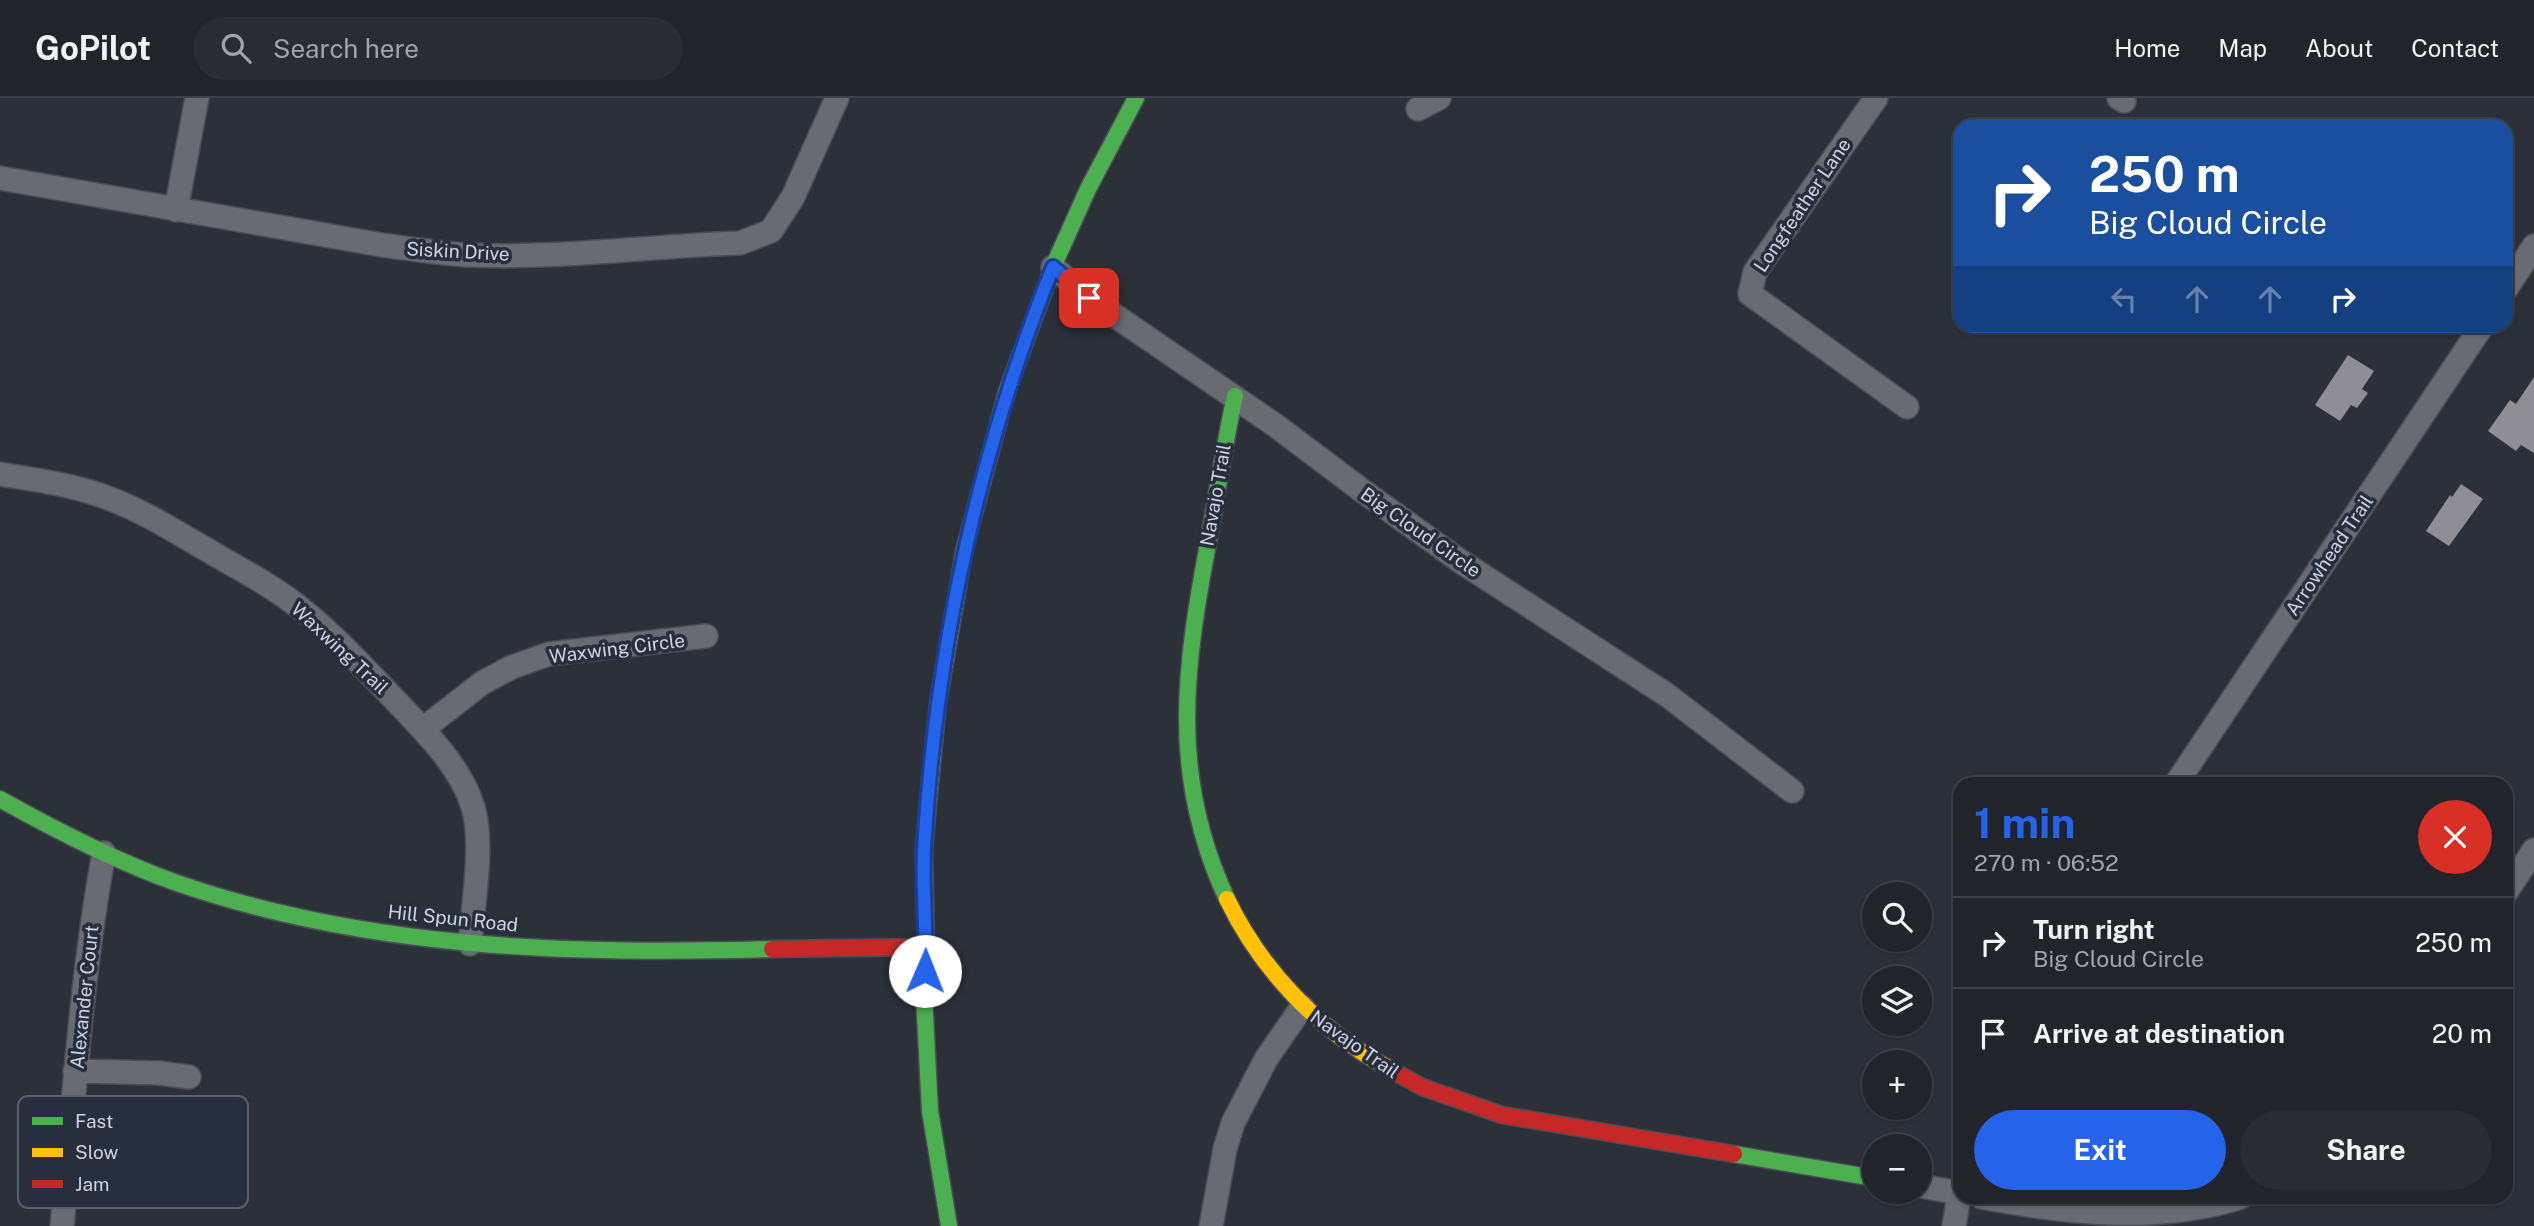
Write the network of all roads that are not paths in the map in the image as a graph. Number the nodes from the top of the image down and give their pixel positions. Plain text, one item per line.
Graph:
1 (197, 98) edge
2 (836, 98) edge
3 (1136, 98) edge
4 (1439, 98) edge
5 (1876, 98) edge
6 (1418, 110) dead end
7 (0, 178) edge
8 (176, 210) junction
9 (2534, 246) edge
10 (1053, 267) junction
11 (2513, 278) edge
12 (2477, 333) edge
13 (1235, 396) junction
14 (1908, 407) dead end
15 (0, 474) edge
16 (706, 636) dead end
17 (423, 729) junction
18 (2181, 777) edge
19 (1792, 791) dead end
20 (0, 799) edge
21 (2534, 850) edge
22 (104, 853) junction
23 (2513, 882) edge
24 (470, 944) junction
25 (926, 947) junction
26 (1302, 1007) junction
27 (75, 1071) junction
28 (189, 1077) dead end
29 (73, 1096) edge
30 (1862, 1176) edge
31 (1932, 1188) edge
32 (1953, 1191) edge
33 (1958, 1204) edge
34 (2039, 1204) edge
35 (2219, 1204) edge
36 (64, 1208) edge
37 (62, 1226) edge
38 (948, 1226) edge
39 (1211, 1226) edge
40 (1954, 1226) edge

1 - 8 street
2 - 8 street, Siskin Drive
3 - 10 street
4 - 6 street
5 - 14 street, Longfeather Lane
7 - 8 street, Siskin Drive
9 - 11 street
10 - 13 street, Big Cloud Circle
10 - 25 street
12 - 18 street, Arrowhead Trail
13 - 19 street, Big Cloud Circle
13 - 26 street, Navajo Trail
15 - 17 street, Waxwing Trail
16 - 17 street, Waxwing Circle
17 - 24 street, Waxwing Trail
20 - 22 street, Hill Spun Road
21 - 23 street
22 - 24 street, Hill Spun Road
22 - 27 street, Alexander Court
24 - 25 street, Hill Spun Road
25 - 38 street
26 - 30 street, Navajo Trail
26 - 39 street
27 - 28 street
27 - 29 street, Alexander Court
31 - 32 street
33 - 40 street
34 - 35 street
36 - 37 street, Alexander Court

